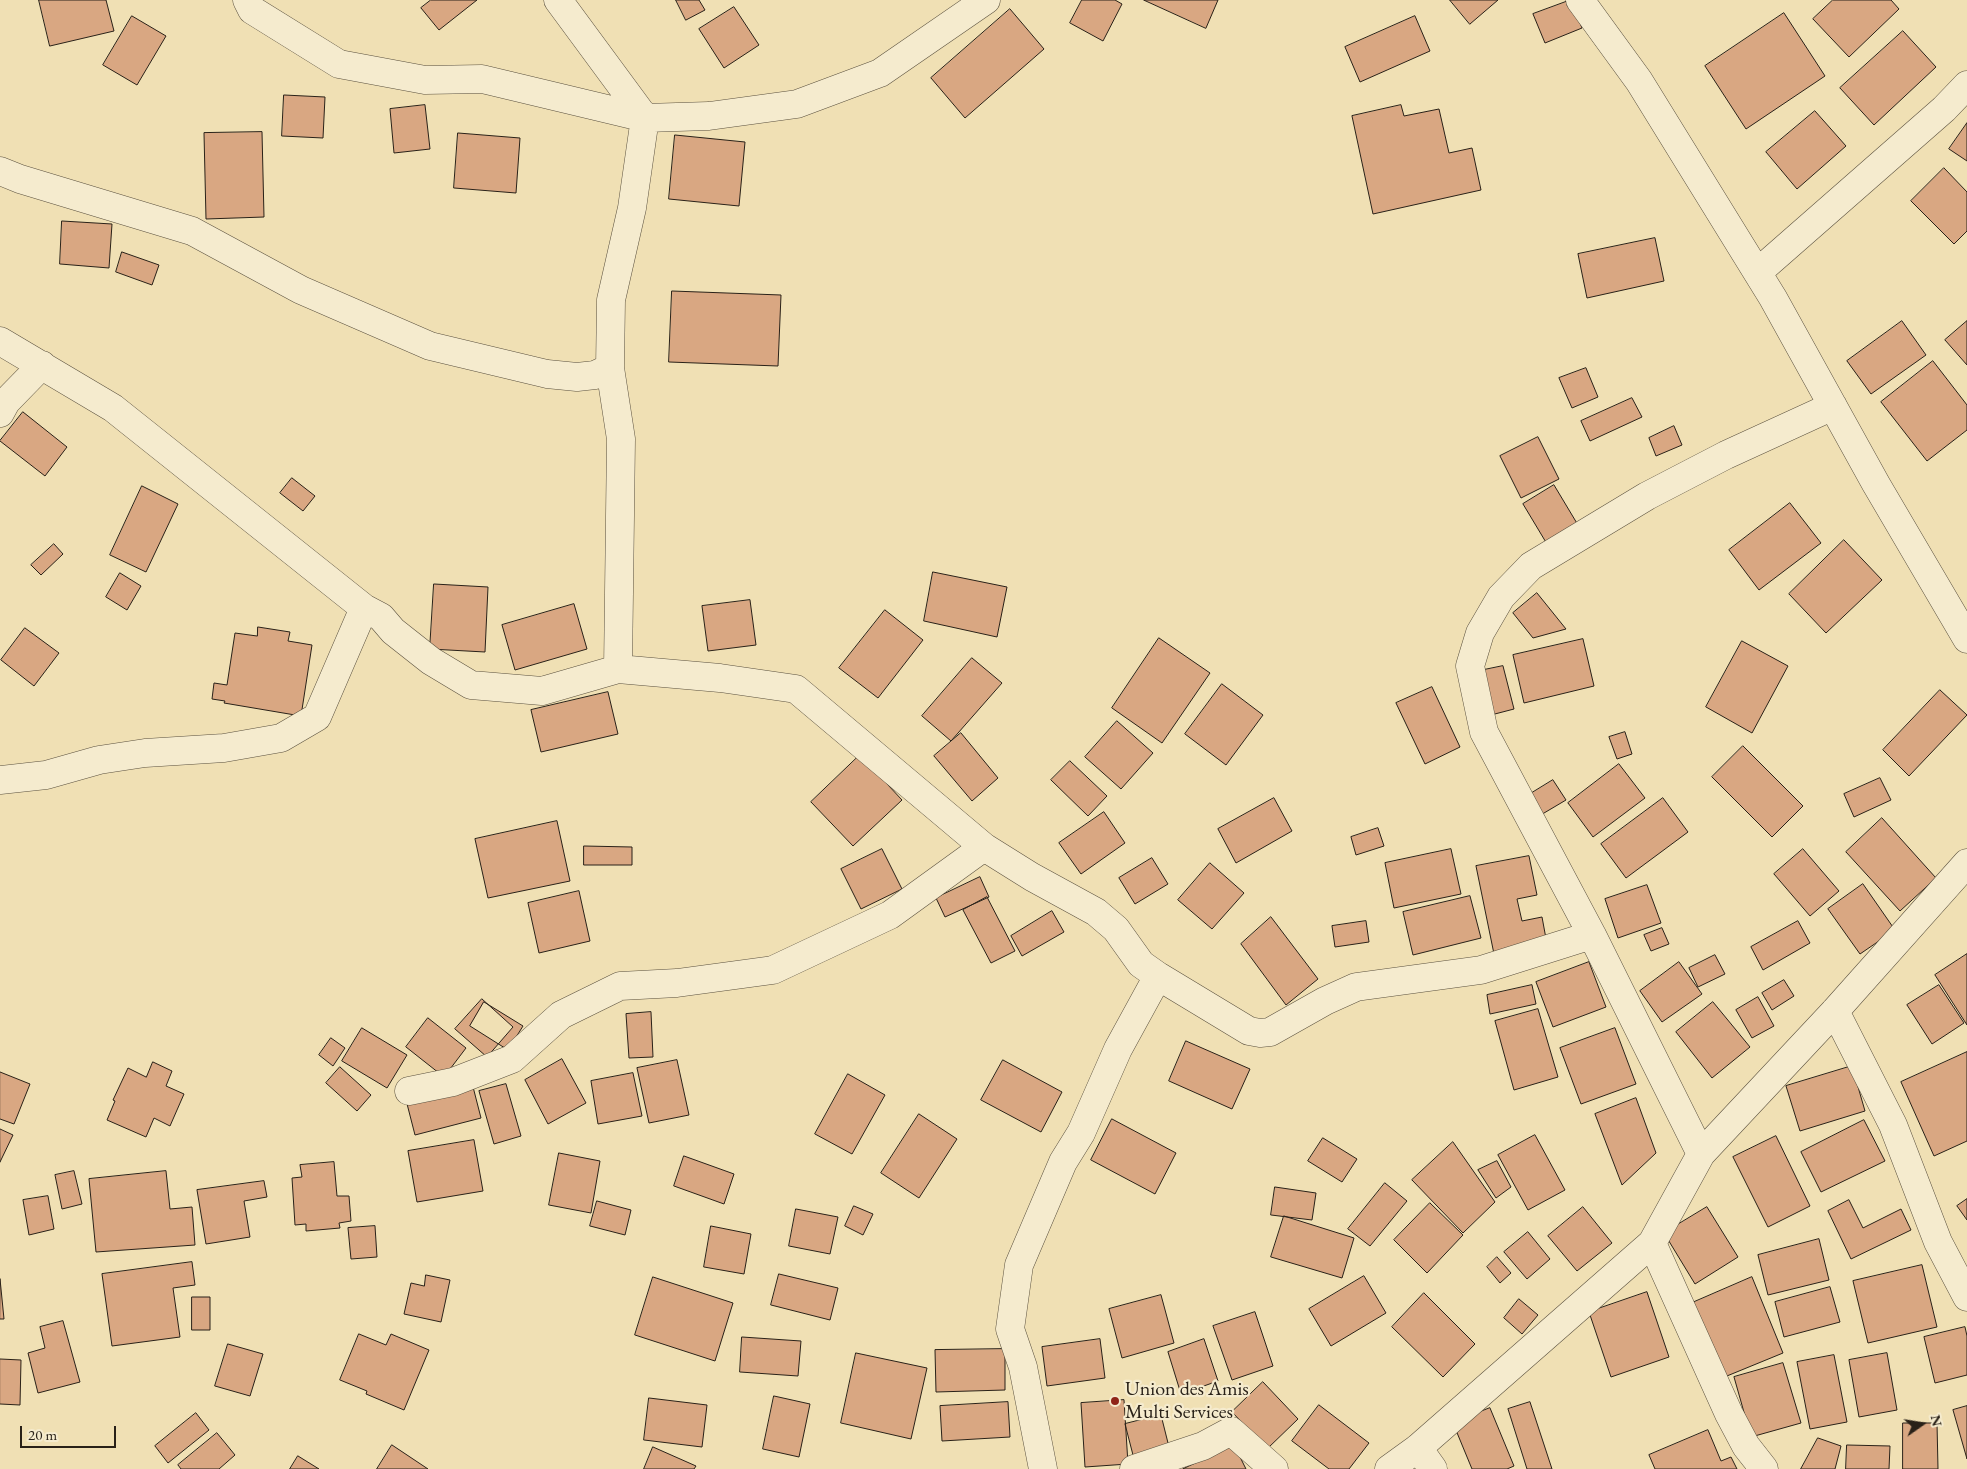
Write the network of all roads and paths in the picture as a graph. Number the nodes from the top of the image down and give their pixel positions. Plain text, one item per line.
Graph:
1 (247, 0) edge
2 (558, 0) edge
3 (986, 0) edge
4 (1580, 0) edge
5 (1967, 85) edge
6 (645, 118) junction
7 (0, 171) edge
8 (1758, 272) junction
9 (0, 341) edge
10 (42, 365) junction
11 (610, 368) junction
12 (1833, 406) junction
13 (0, 412) edge
14 (364, 608) junction
15 (1964, 625) edge
16 (618, 669) junction
17 (0, 780) edge
18 (984, 847) junction
19 (1967, 863) edge
20 (1592, 934) junction
21 (1158, 976) junction
22 (1835, 1011) junction
23 (408, 1091) dead end
24 (1701, 1154) junction
25 (1652, 1243) junction
26 (1967, 1297) edge
27 (1426, 1458) edge
28 (1043, 1469) edge
29 (1134, 1469) edge
30 (1274, 1469) edge
31 (1389, 1469) edge
32 (1764, 1469) edge

1 - 6 street
2 - 6 street
3 - 6 street
4 - 8 street
5 - 8 street
6 - 11 street
7 - 11 street
8 - 12 street
9 - 10 street
10 - 13 street
10 - 14 street
11 - 16 street
12 - 15 street
12 - 20 street
14 - 16 street
14 - 17 street
16 - 18 street
18 - 21 street
18 - 23 street
19 - 22 street
20 - 21 street
20 - 24 street
21 - 28 street
22 - 24 street
22 - 26 street
24 - 25 street
25 - 27 street
25 - 32 street
27 - 31 street
29 - 30 street

